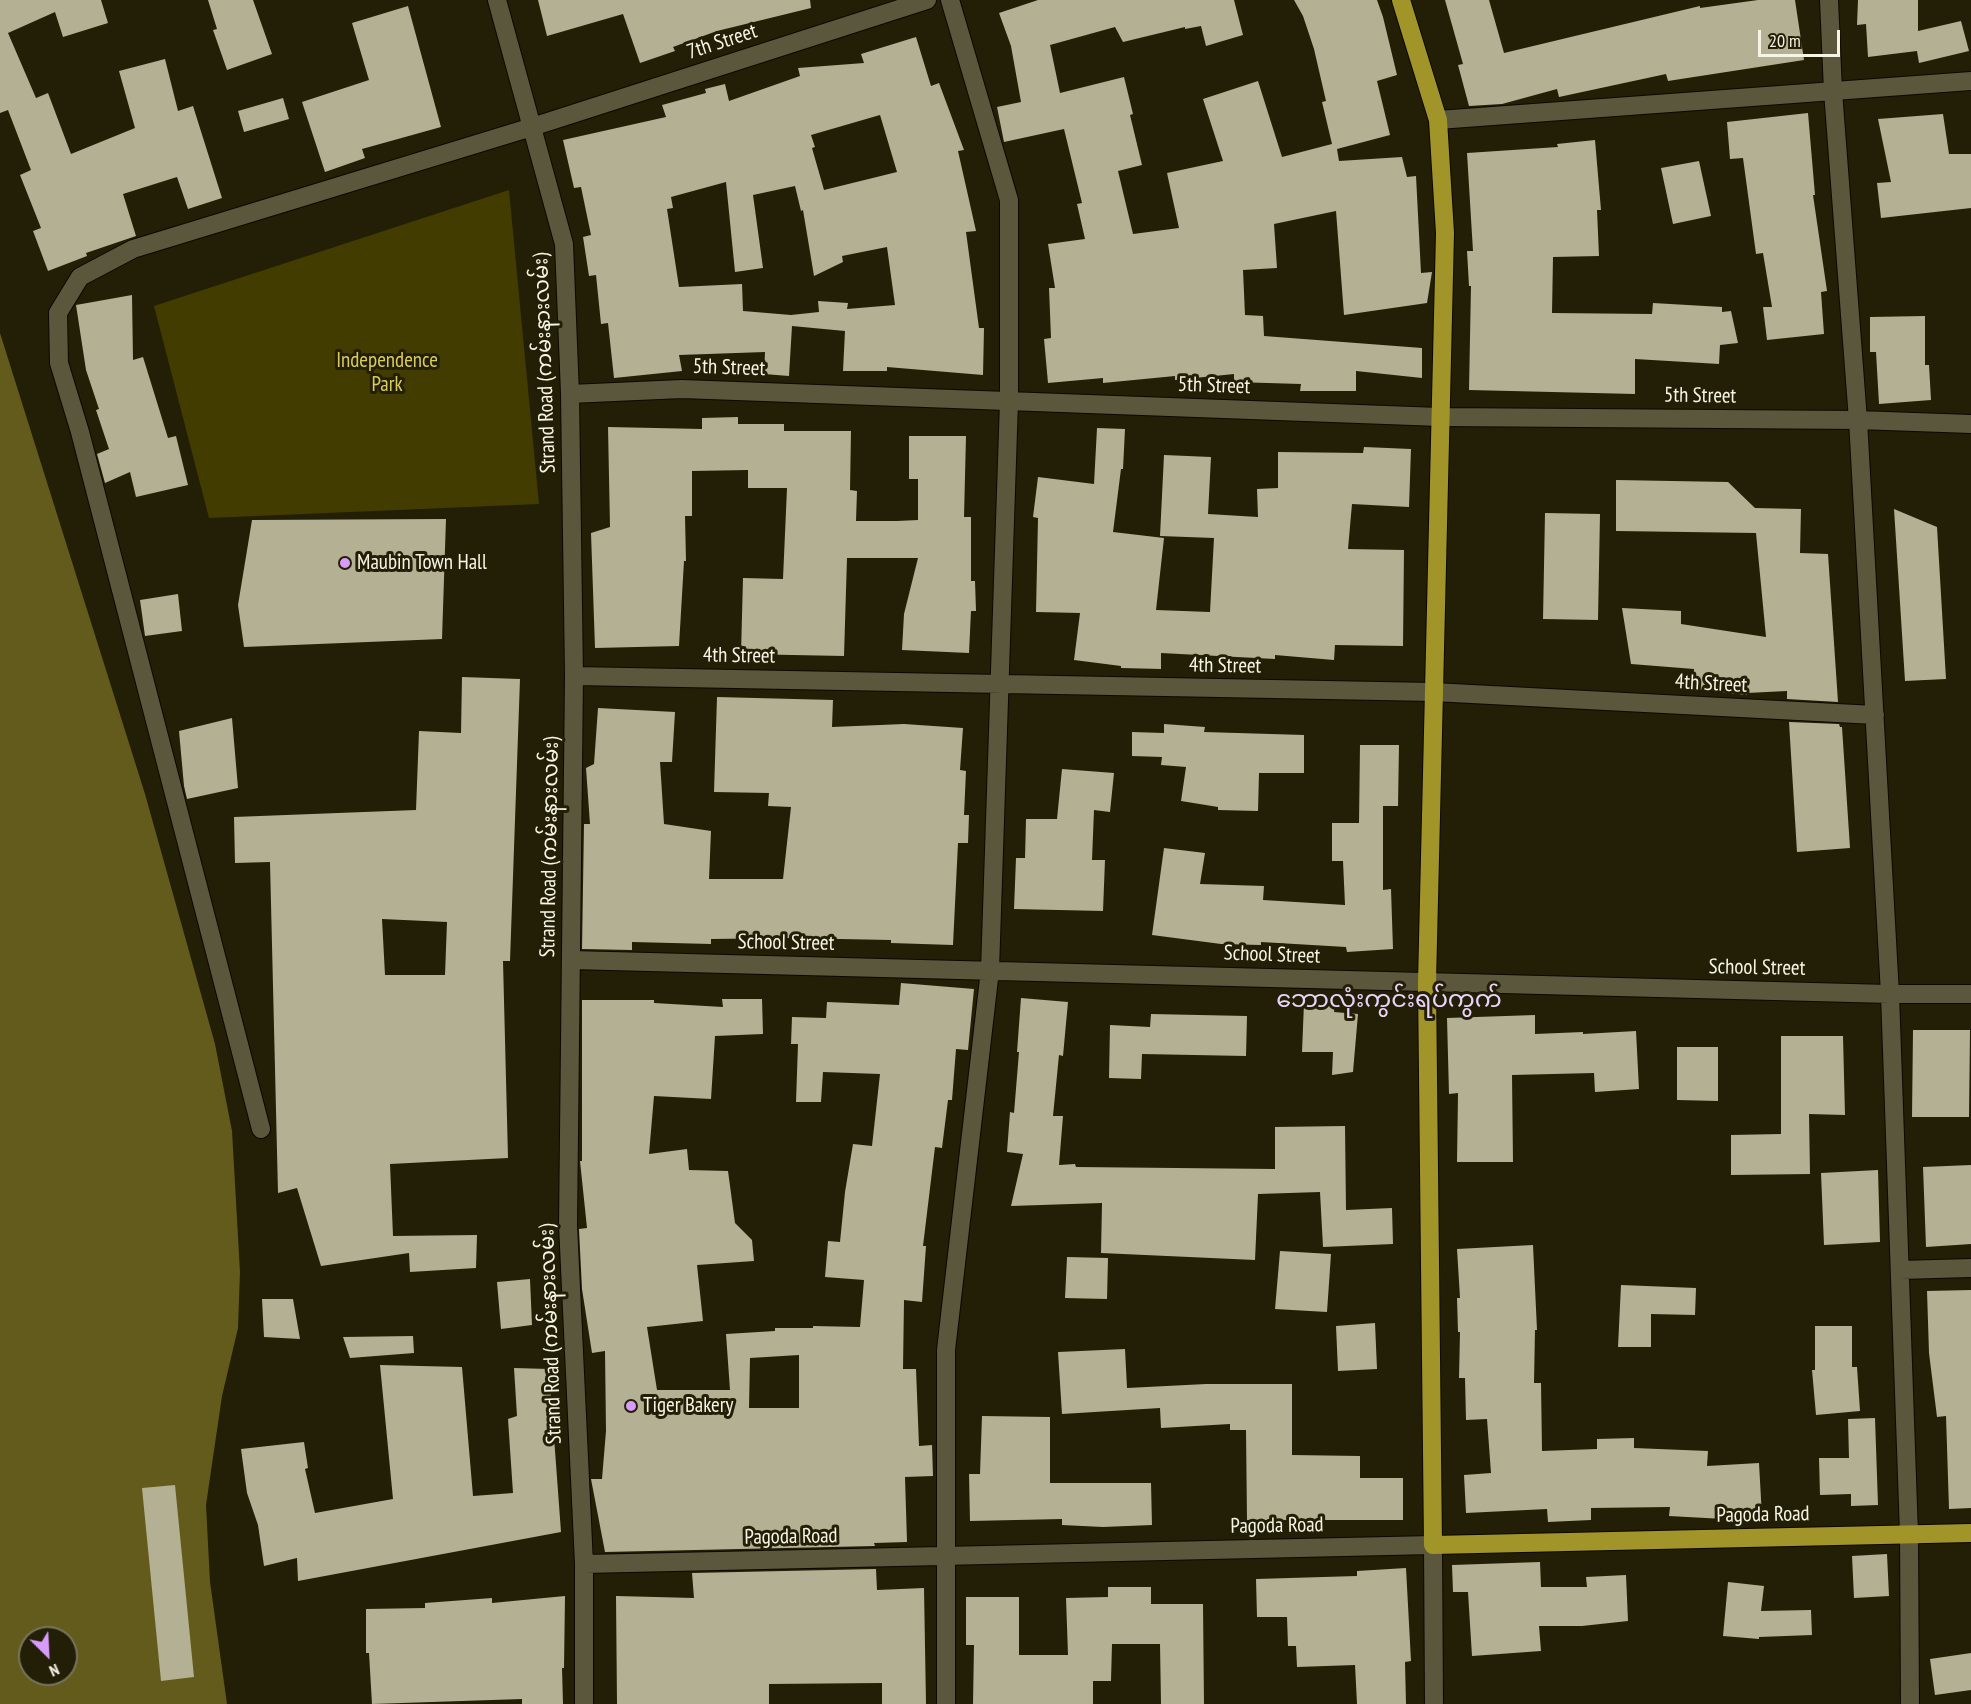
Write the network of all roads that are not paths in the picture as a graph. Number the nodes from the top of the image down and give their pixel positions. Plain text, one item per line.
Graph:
1 (497, 0) edge
2 (927, 0) edge
3 (950, 0) edge
4 (1401, 0) edge
5 (1829, 0) edge
6 (1971, 81) edge
7 (1833, 91) junction
8 (1438, 120) junction
9 (532, 127) junction
10 (570, 394) junction
11 (1010, 401) junction
12 (1440, 417) junction
13 (1858, 420) junction
14 (1971, 424) edge
15 (574, 676) junction
16 (1000, 684) junction
17 (1433, 692) junction
18 (1875, 715) junction
19 (571, 960) junction
20 (990, 970) junction
21 (1426, 982) junction
22 (1890, 994) junction
23 (1971, 994) edge
24 (261, 1128) dead end
25 (1971, 1268) edge
26 (1900, 1270) junction
27 (1971, 1533) edge
28 (1909, 1534) junction
29 (1433, 1545) junction
30 (946, 1556) junction
31 (584, 1564) junction
32 (584, 1704) edge
33 (946, 1704) edge
34 (1434, 1704) edge
35 (1910, 1704) edge

1 - 9 street, Strand Road (ကမ်းနားလမ်း)
2 - 9 street, 7th Street
3 - 11 street
4 - 8 main road
5 - 7 street
6 - 7 street
7 - 8 street
7 - 13 street
8 - 12 main road
9 - 10 street, Strand Road (ကမ်းနားလမ်း)
9 - 24 street, 7th Street
10 - 11 street, 5th Street
10 - 15 street, Strand Road (ကမ်းနားလမ်း)
11 - 12 street, 5th Street
11 - 16 street
12 - 13 street, 5th Street
12 - 17 main road
13 - 14 street, 5th Street
13 - 18 street
15 - 16 street, 4th Street
15 - 19 street, Strand Road (ကမ်းနားလမ်း)
16 - 17 street, 4th Street
16 - 20 street
17 - 18 street, 4th Street
17 - 21 main road
18 - 22 street
19 - 20 street, School Street
19 - 31 street, Strand Road (ကမ်းနားလမ်း)
20 - 21 street, School Street
20 - 30 street
21 - 22 street, School Street
21 - 29 main road
22 - 23 street, School Street
22 - 26 street
25 - 26 street
26 - 28 street
27 - 28 main road, Pagoda Road
28 - 29 main road, Pagoda Road
28 - 35 street
29 - 30 street, Pagoda Road
29 - 34 street
30 - 31 street, Pagoda Road
30 - 33 street
31 - 32 street, Strand Road (ကမ်းနားလမ်း)

